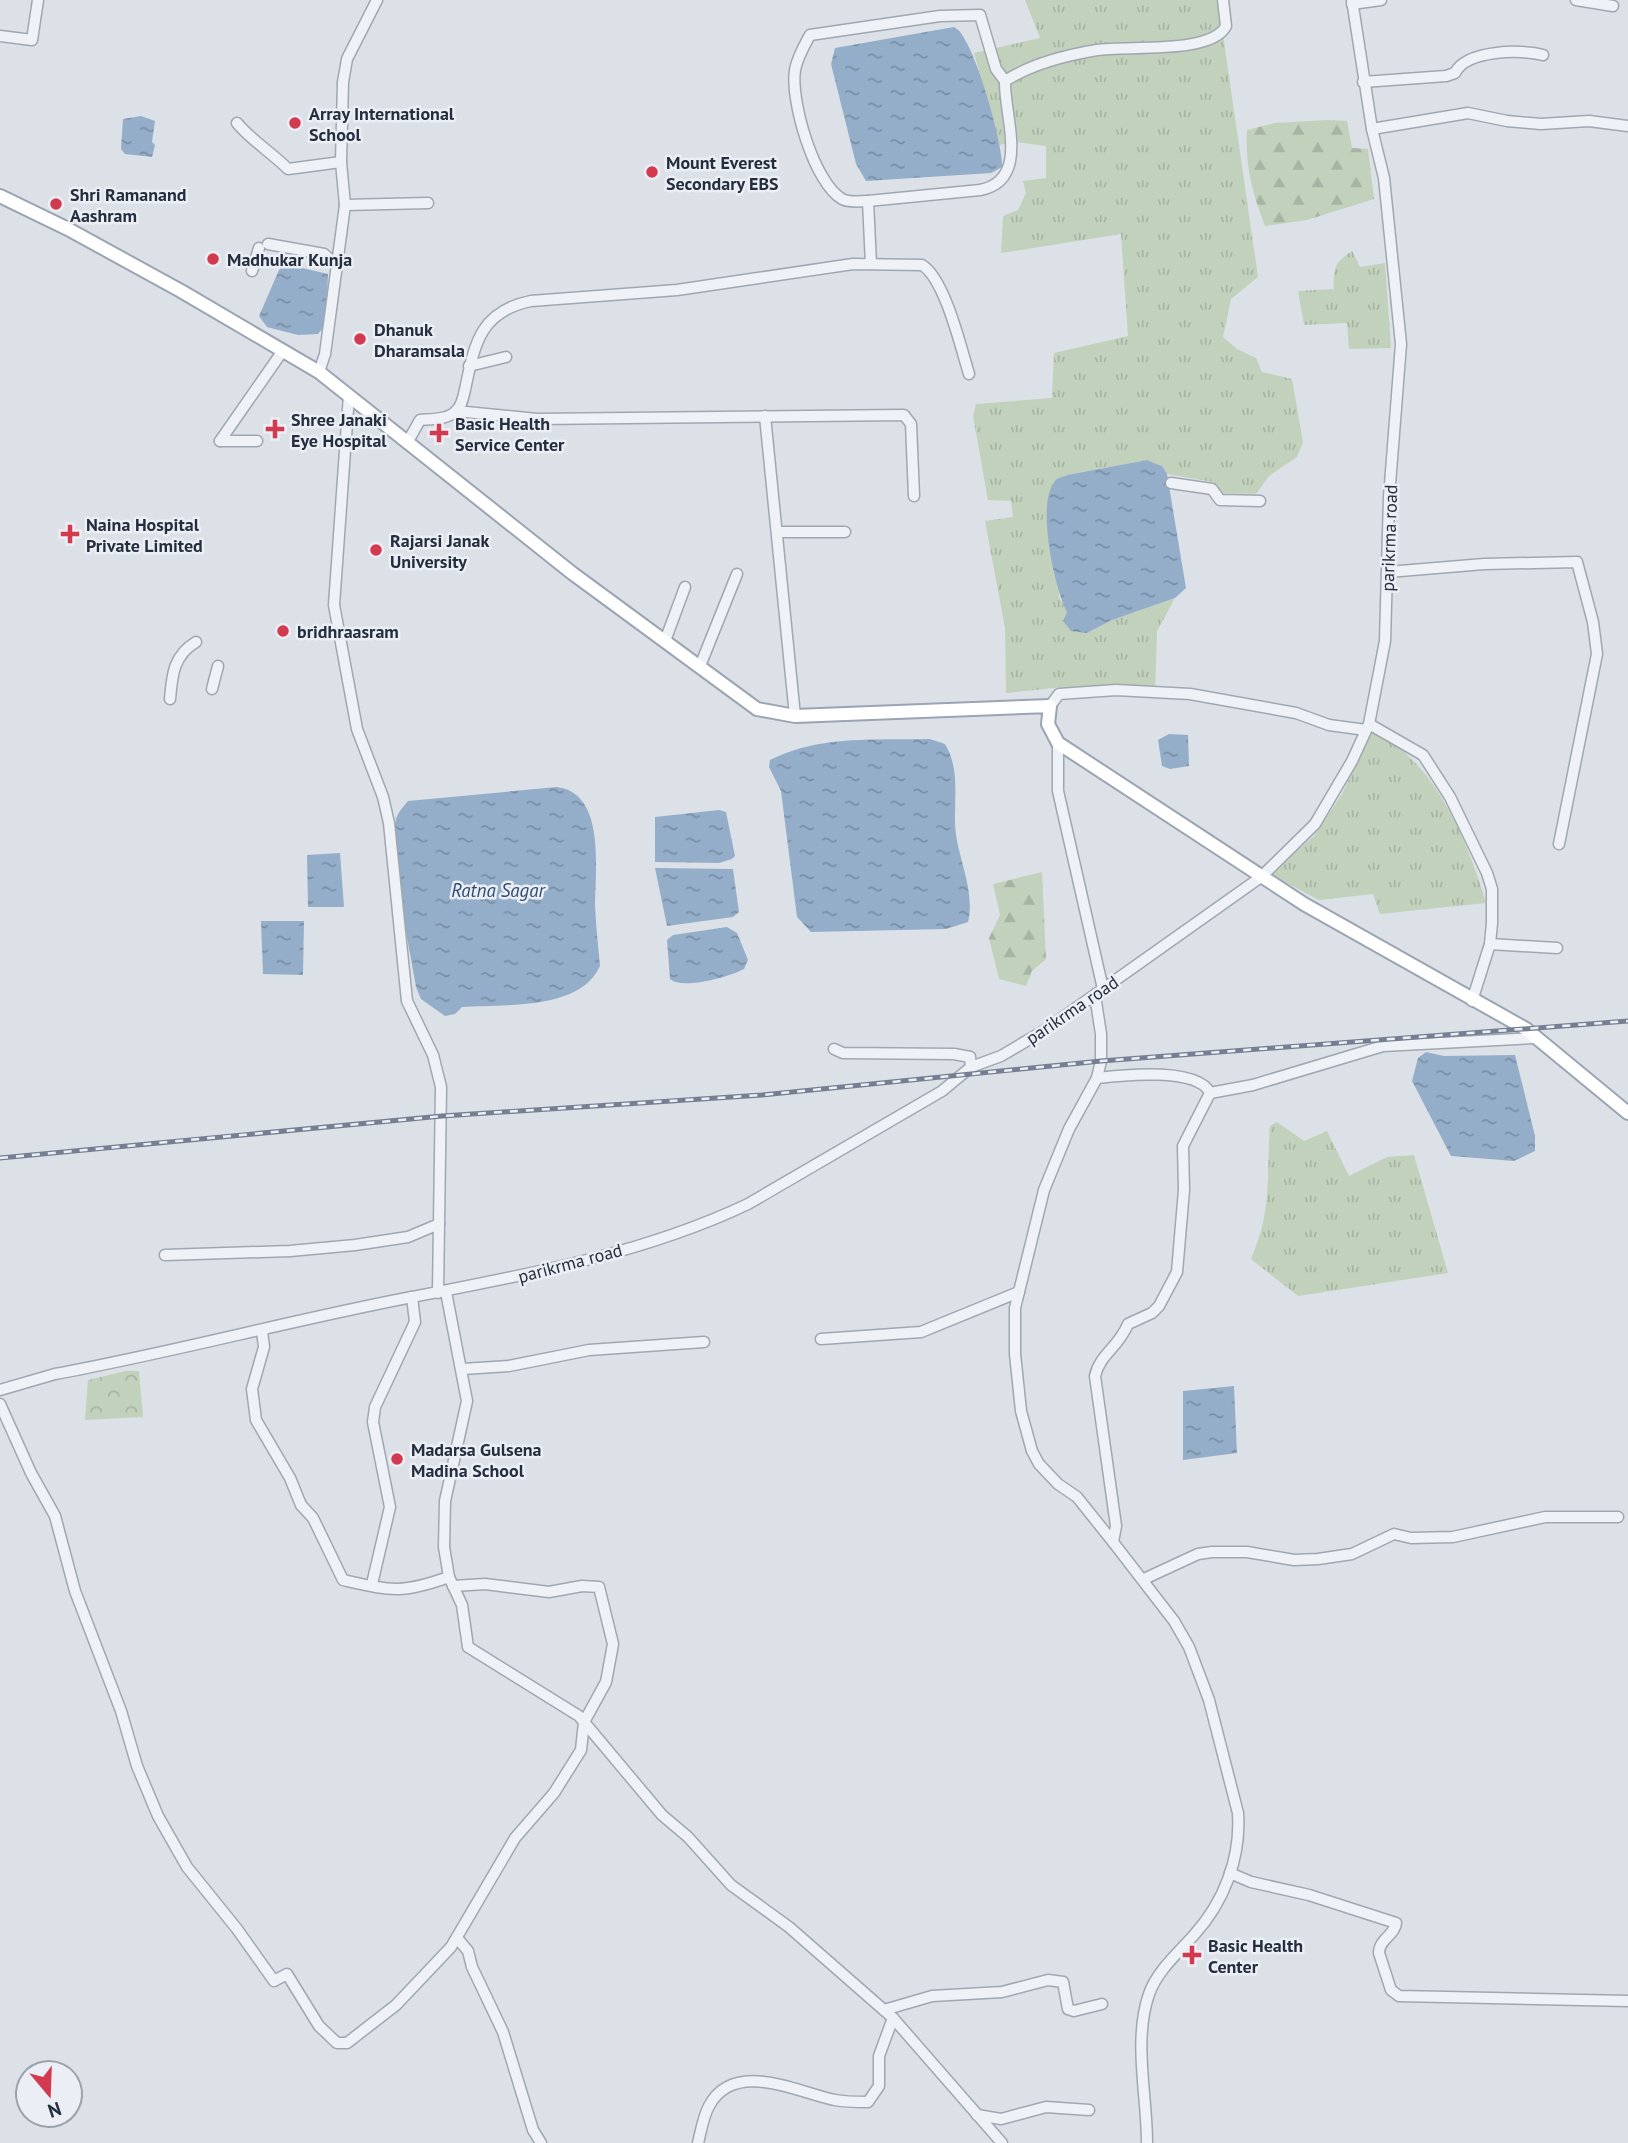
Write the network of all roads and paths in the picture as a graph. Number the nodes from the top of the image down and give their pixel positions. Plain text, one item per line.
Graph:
1 (38, 0) edge
2 (377, 0) edge
3 (1223, 0) edge
4 (1381, 0) edge
5 (1576, 0) edge
6 (1352, 2) edge
7 (1613, 6) dead end
8 (0, 36) edge
9 (1543, 55) dead end
10 (1005, 81) junction
11 (1363, 82) junction
12 (237, 123) dead end
13 (1628, 126) edge
14 (1372, 129) junction
15 (341, 162) junction
16 (0, 196) edge
17 (868, 201) junction
18 (428, 203) dead end
19 (345, 205) junction
20 (871, 264) junction
21 (337, 266) junction
22 (252, 271) dead end
23 (282, 352) junction
24 (506, 357) dead end
25 (470, 366) junction
26 (319, 372) junction
27 (969, 374) dead end
28 (349, 395) junction
29 (456, 411) junction
30 (765, 416) junction
31 (257, 441) dead end
32 (407, 443) junction
33 (1171, 483) dead end
34 (914, 496) dead end
35 (1261, 501) dead end
36 (777, 532) junction
37 (845, 532) dead end
38 (1388, 572) junction
39 (737, 574) dead end
40 (685, 587) dead end
41 (665, 640) junction
42 (196, 642) dead end
43 (218, 666) dead end
44 (700, 666) junction
45 (212, 689) dead end
46 (170, 699) dead end
47 (1050, 706) junction
48 (795, 716) junction
49 (1367, 727) junction
50 (1058, 743) junction
51 (1559, 844) dead end
52 (1261, 877) junction
53 (1490, 944) junction
54 (1557, 948) dead end
55 (1099, 992) junction
56 (1472, 1000) junction
57 (1534, 1038) junction
58 (834, 1049) dead end
59 (971, 1067) junction
60 (1097, 1077) junction
61 (1210, 1093) junction
62 (1628, 1113) edge
63 (439, 1224) junction
64 (165, 1255) dead end
65 (442, 1292) junction
66 (1019, 1292) junction
67 (412, 1297) junction
68 (262, 1331) junction
69 (821, 1339) dead end
70 (704, 1342) dead end
71 (463, 1368) junction
72 (0, 1390) edge
73 (0, 1404) edge
74 (1618, 1517) dead end
75 (1113, 1542) junction
76 (1144, 1579) junction
77 (451, 1581) junction
78 (372, 1584) junction
79 (584, 1721) junction
80 (1230, 1873) junction
81 (457, 1938) junction
82 (1628, 2001) edge
83 (1102, 2004) dead end
84 (884, 2010) junction
85 (893, 2018) junction
86 (1089, 2110) dead end
87 (976, 2115) junction
88 (541, 2143) edge
89 (698, 2143) edge
90 (1002, 2143) edge
91 (1147, 2143) edge

1 - 8 street
2 - 15 street
3 - 10 street
4 - 6 street
5 - 7 street
6 - 11 street, parikrma road
9 - 11 street
10 - 17 street
10 - 17 street
11 - 14 street, parikrma road
12 - 15 street
13 - 14 street
14 - 38 street, parikrma road
15 - 19 street
16 - 23 main road
17 - 20 street
18 - 19 street
19 - 21 street
20 - 25 street
20 - 27 street
21 - 22 street
21 - 26 street
23 - 26 main road
23 - 31 street
24 - 25 street
25 - 29 street
26 - 28 main road
28 - 32 main road
28 - 63 street
29 - 30 street
29 - 32 street
30 - 34 street
30 - 36 street
32 - 41 main road
33 - 35 street
36 - 37 street
36 - 48 street
38 - 49 street, parikrma road
38 - 51 street
39 - 44 street
40 - 41 street
41 - 44 main road
42 - 46 street
43 - 45 street
44 - 48 main road
47 - 48 main road
47 - 49 street
47 - 50 main road
49 - 52 street, parikrma road
49 - 53 street
50 - 52 main road
50 - 55 street
52 - 55 street, parikrma road
52 - 56 main road
53 - 54 street
53 - 56 street
55 - 59 street, parikrma road
55 - 60 street
56 - 57 main road
57 - 61 street
57 - 62 main road
58 - 59 street
59 - 65 street, parikrma road
60 - 61 street
60 - 66 street
61 - 75 street
63 - 64 street
63 - 65 street
65 - 67 street, parikrma road
65 - 71 street
66 - 69 street
66 - 75 street
67 - 68 street, parikrma road
67 - 78 street
68 - 72 street, parikrma road
68 - 78 street
70 - 71 street
71 - 77 street
73 - 81 street
74 - 76 street
75 - 76 street
76 - 80 street
77 - 78 street
77 - 79 street
77 - 79 street
79 - 81 street
79 - 84 street
80 - 82 street
80 - 91 street
81 - 88 street
83 - 84 street
84 - 85 street
85 - 87 street
85 - 89 street
86 - 87 street
87 - 90 street

